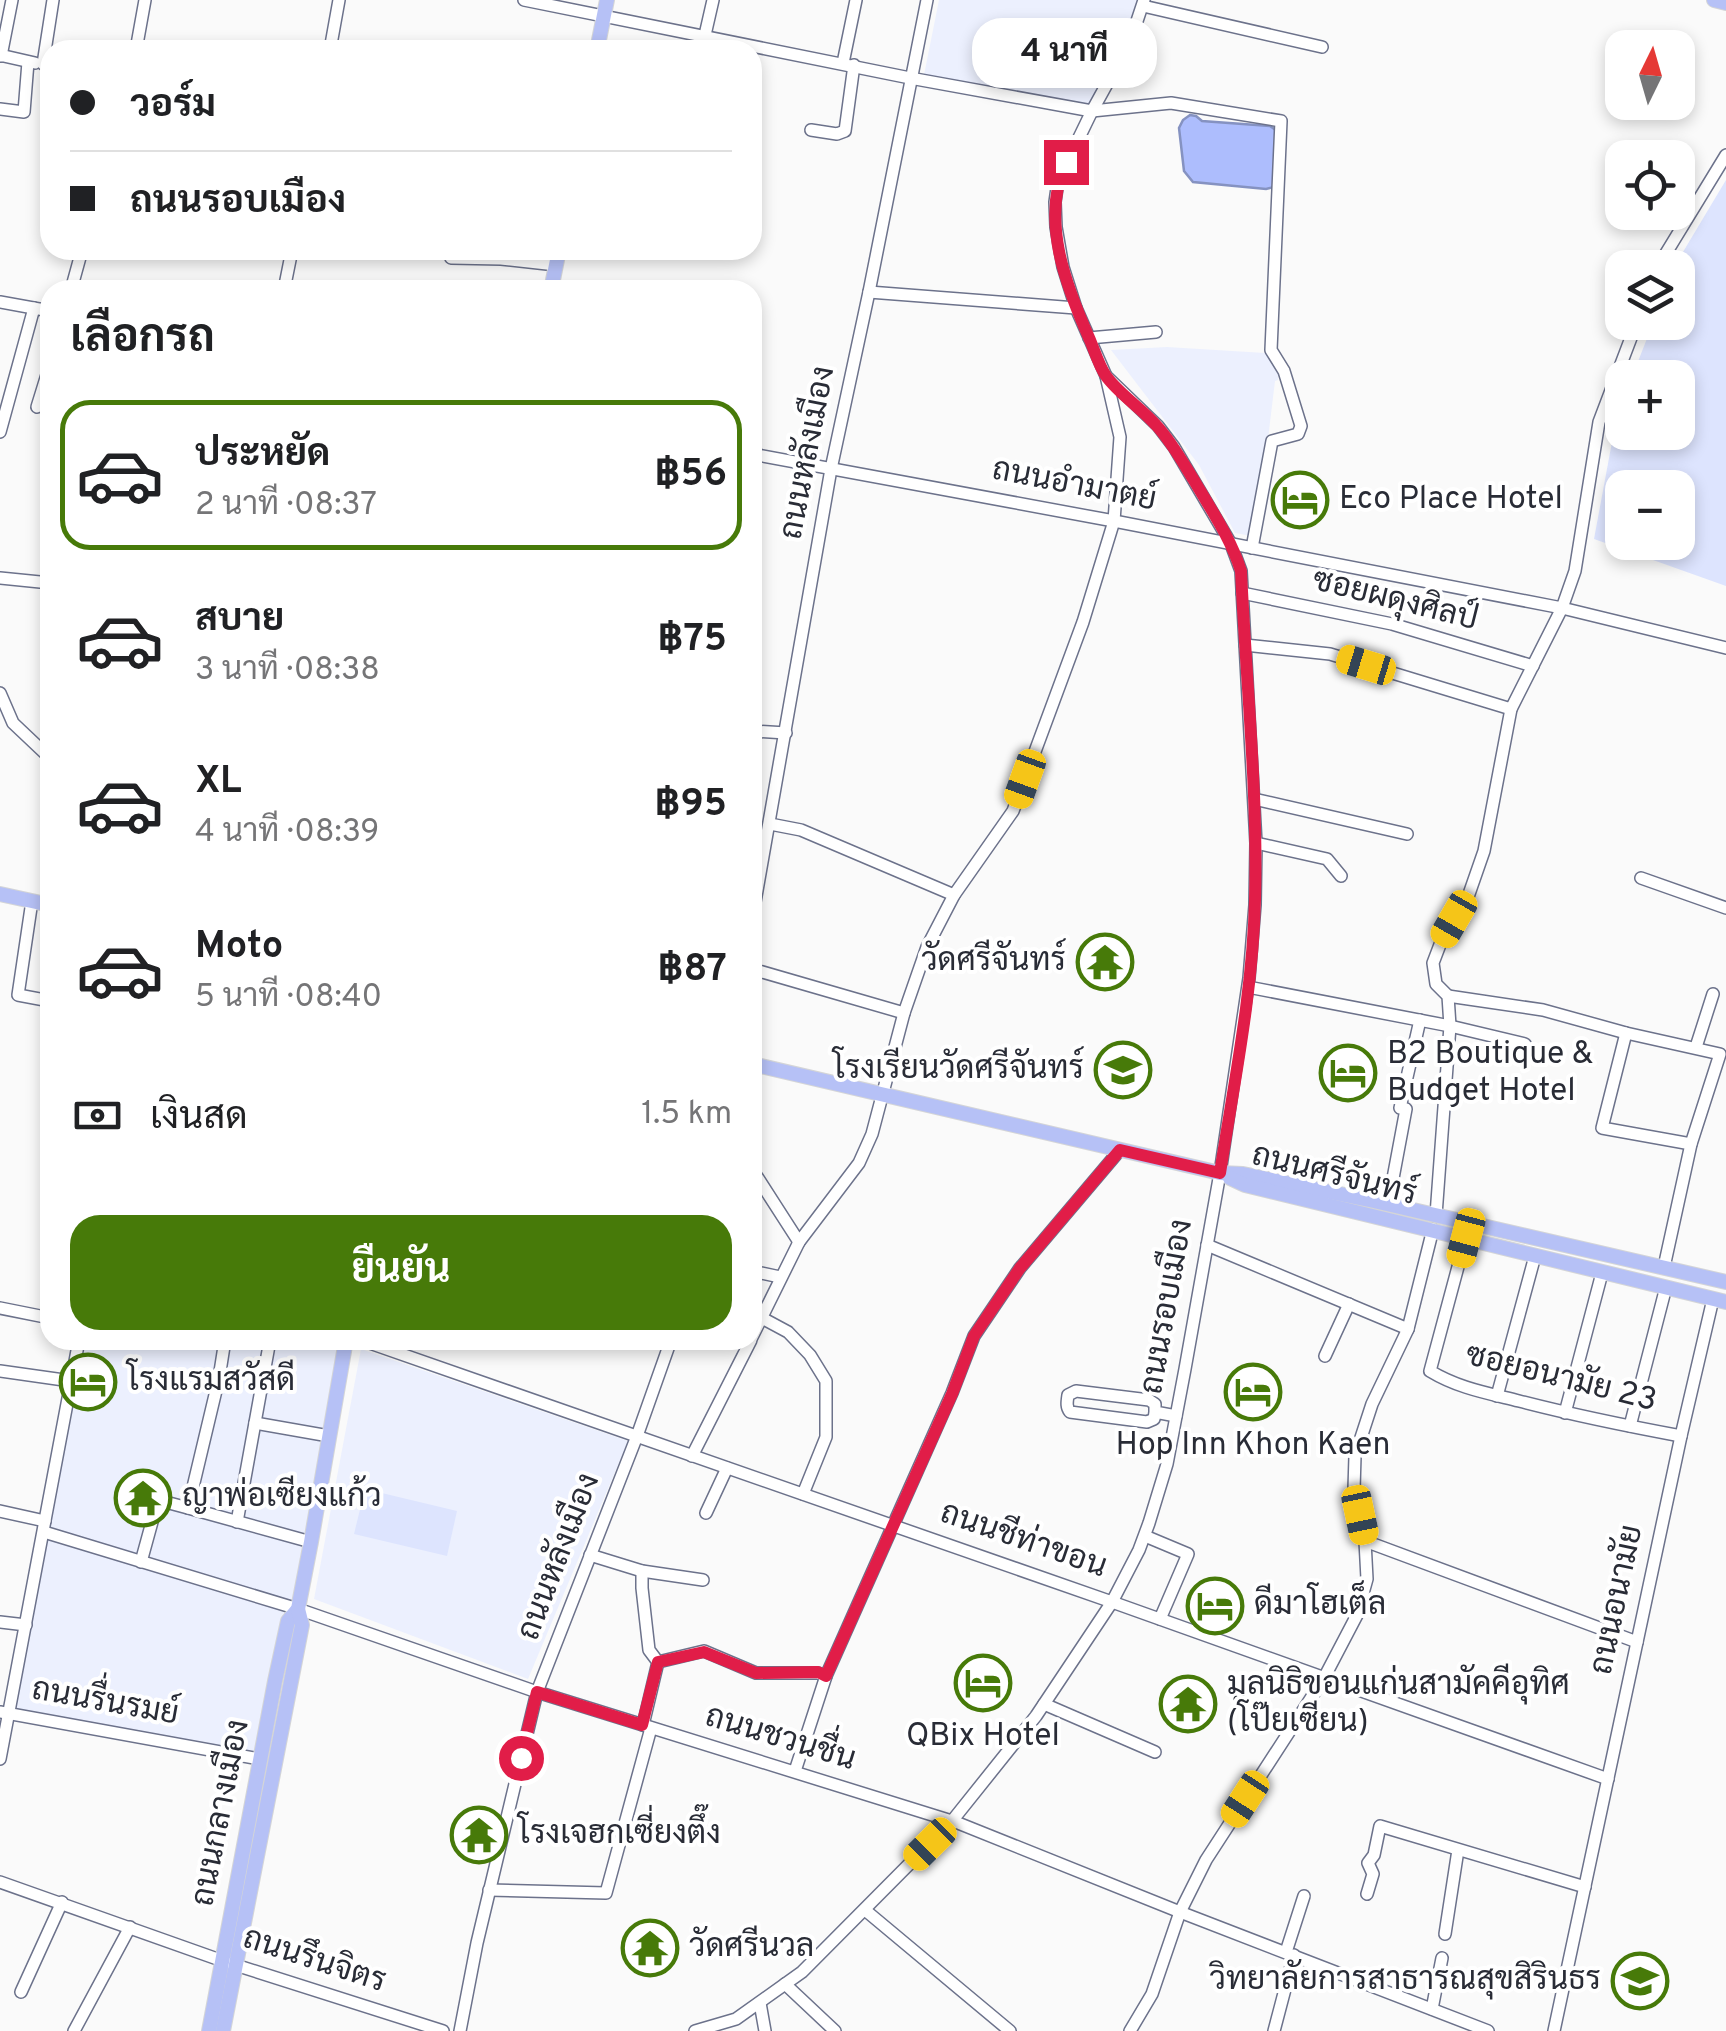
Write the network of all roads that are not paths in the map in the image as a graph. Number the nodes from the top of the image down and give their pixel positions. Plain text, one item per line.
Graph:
1 (12, 0) edge
2 (53, 0) edge
3 (145, 0) edge
4 (339, 0) edge
5 (524, 0) edge
6 (713, 0) edge
7 (856, 0) edge
8 (927, 0) edge
9 (1143, 3) edge
10 (606, 8) edge
11 (705, 36) junction
12 (49, 40) edge
13 (138, 40) edge
14 (332, 40) edge
15 (599, 40) edge
16 (725, 40) edge
17 (762, 47) edge
18 (1322, 48) dead end
19 (0, 56) edge
20 (28, 62) junction
21 (40, 63) edge
22 (848, 64) junction
23 (910, 78) junction
24 (0, 109) edge
25 (1092, 111) junction
26 (811, 130) dead end
27 (1726, 155) edge
28 (1669, 250) edge
29 (870, 292) junction
30 (0, 302) edge
31 (34, 308) junction
32 (1076, 308) junction
33 (40, 310) edge
34 (1156, 332) dead end
35 (1089, 338) junction
36 (1630, 340) edge
37 (1106, 376) junction
38 (40, 397) edge
39 (37, 407) dead end
40 (0, 432) edge
41 (762, 456) edge
42 (832, 469) junction
43 (1114, 521) junction
44 (1231, 544) junction
45 (1252, 548) junction
46 (0, 578) edge
47 (40, 582) edge
48 (1242, 592) junction
49 (1562, 608) junction
50 (1245, 645) junction
51 (1726, 648) edge
52 (1533, 666) junction
53 (0, 693) edge
54 (1511, 709) junction
55 (762, 732) edge
56 (786, 733) junction
57 (40, 749) edge
58 (1254, 799) junction
59 (770, 824) junction
60 (1407, 834) dead end
61 (1256, 843) junction
62 (762, 857) edge
63 (1341, 876) dead end
64 (1641, 878) dead end
65 (0, 894) edge
66 (954, 895) junction
67 (32, 901) junction
68 (40, 903) edge
69 (1726, 908) edge
70 (762, 972) edge
71 (1248, 987) junction
72 (1713, 994) dead end
73 (1448, 996) junction
74 (40, 1000) edge
75 (904, 1013) junction
76 (1420, 1020) junction
77 (1450, 1026) junction
78 (1626, 1034) junction
79 (1525, 1044) dead end
80 (1696, 1047) junction
81 (762, 1066) edge
82 (881, 1094) junction
83 (1691, 1144) junction
84 (1120, 1150) junction
85 (1220, 1173) junction
86 (762, 1184) edge
87 (1388, 1204) junction
88 (1434, 1222) junction
89 (1521, 1234) junction
90 (1466, 1238) junction
91 (800, 1242) junction
92 (1207, 1245) junction
93 (1517, 1251) junction
94 (1535, 1256) junction
95 (1664, 1267) junction
96 (1602, 1272) junction
97 (762, 1273) edge
98 (780, 1277) junction
99 (1724, 1281) edge
100 (1666, 1288) junction
101 (1720, 1301) edge
102 (1348, 1304) junction
103 (0, 1308) edge
104 (40, 1316) edge
105 (762, 1318) joint
106 (1408, 1328) junction
107 (77, 1350) edge
108 (223, 1350) edge
109 (268, 1350) edge
110 (344, 1350) edge
111 (390, 1350) edge
112 (668, 1350) edge
113 (746, 1350) edge
114 (1325, 1356) dead end
115 (0, 1371) edge
116 (71, 1381) junction
117 (1497, 1396) junction
118 (1155, 1412) junction
119 (1565, 1413) junction
120 (1176, 1416) junction
121 (255, 1423) junction
122 (1630, 1426) junction
123 (329, 1436) junction
124 (638, 1436) junction
125 (1681, 1436) junction
126 (692, 1456) junction
127 (727, 1468) junction
128 (803, 1494) junction
129 (188, 1508) junction
130 (0, 1512) edge
131 (706, 1513) dead end
132 (237, 1522) junction
133 (892, 1524) junction
134 (45, 1527) junction
135 (1144, 1536) junction
136 (1365, 1541) junction
137 (312, 1542) junction
138 (590, 1555) junction
139 (142, 1562) junction
140 (642, 1571) junction
141 (703, 1580) dead end
142 (1112, 1602) junction
143 (298, 1609) junction
144 (1160, 1619) junction
145 (0, 1622) edge
146 (26, 1626) junction
147 (1637, 1642) junction
148 (658, 1662) junction
149 (826, 1676) junction
150 (1324, 1678) junction
151 (537, 1692) junction
152 (1044, 1704) junction
153 (5, 1712) edge
154 (647, 1726) junction
155 (1155, 1752) dead end
156 (0, 1759) edge
157 (259, 1759) junction
158 (275, 1762) junction
159 (795, 1771) junction
160 (1608, 1779) junction
161 (952, 1822) junction
162 (1458, 1850) junction
163 (0, 1882) edge
164 (1585, 1888) junction
165 (489, 1890) junction
166 (1367, 1894) dead end
167 (1304, 1896) dead end
168 (62, 1902) junction
169 (864, 1910) junction
170 (1180, 1912) junction
171 (130, 1926) junction
172 (1445, 1934) dead end
173 (1290, 1954) junction
174 (1442, 1958) dead end
175 (229, 1962) junction
176 (785, 1984) junction
177 (21, 1992) dead end
178 (760, 2004) junction
179 (1432, 2009) junction
180 (74, 2031) edge
181 (209, 2031) edge
182 (223, 2031) edge
183 (443, 2031) edge
184 (460, 2031) edge
185 (695, 2031) edge
186 (764, 2031) edge
187 (835, 2031) edge
188 (1010, 2031) edge
189 (1130, 2031) edge
190 (1274, 2031) edge
191 (1488, 2031) edge
192 (1554, 2031) edge

1 - 19 street
2 - 12 street
3 - 13 street
4 - 14 street
5 - 10 street
6 - 11 street
7 - 22 street
8 - 23 street, ถนนหลังเมือง
9 - 18 street
9 - 25 street, ถนนรอบเมือง
10 - 11 street
10 - 15 main road
11 - 16 street
17 - 22 street
19 - 20 street
20 - 21 street
20 - 24 street
22 - 23 street
22 - 26 street
23 - 25 street
23 - 29 street, ถนนหลังเมือง
25 - 32 street, ถนนรอบเมือง
25 - 45 street
27 - 28 street
29 - 32 street
29 - 42 street, ถนนหลังเมือง
30 - 31 street
31 - 33 street
31 - 40 street
32 - 35 street, ถนนรอบเมือง
34 - 35 street
35 - 37 street, ถนนรอบเมือง
36 - 49 street
37 - 43 street
37 - 44 street, ถนนรอบเมือง
38 - 39 street
41 - 42 street, ถนนอำมาตย์
42 - 43 street, ถนนอำมาตย์
42 - 56 street, ถนนหลังเมือง
43 - 44 street, ถนนอำมาตย์
43 - 66 street
44 - 45 street, ถนนอำมาตย์
44 - 48 street, ถนนรอบเมือง
45 - 49 street, ถนนอำมาตย์
46 - 47 street
48 - 50 street, ถนนรอบเมือง
48 - 52 street, ซอยผดุงศิลป์
49 - 51 street, ถนนอำมาตย์
49 - 52 street
50 - 54 street
50 - 58 street, ถนนรอบเมือง
52 - 54 street
53 - 57 street
54 - 73 street
55 - 56 street
56 - 59 street, ถนนหลังเมือง
58 - 60 street
58 - 61 street, ถนนรอบเมือง
59 - 62 street, ถนนหลังเมือง
59 - 66 street
61 - 63 street
61 - 71 street, ถนนรอบเมือง
64 - 69 street
65 - 67 main road
66 - 75 street
67 - 68 main road
67 - 74 street
70 - 75 street
71 - 76 street
71 - 85 street, ถนนรอบเมือง
72 - 80 street
73 - 77 street
73 - 78 street
75 - 82 street
76 - 77 street
76 - 87 street
77 - 79 street
77 - 88 street
78 - 80 street
78 - 83 street
80 - 83 street
81 - 82 main road, ถนนศรีจันทร์
82 - 84 main road, ถนนศรีจันทร์
82 - 91 street
83 - 95 street
84 - 85 main road, ถนนศรีจันทร์
84 - 133 street
85 - 87 main road, ถนนศรีจันทร์
85 - 88 main road, ถนนศรีจันทร์
85 - 92 street, ถนนรอบเมือง
86 - 91 street
87 - 88 main road, ถนนศรีจันทร์
88 - 89 main road, ถนนศรีจันทร์
88 - 90 main road, ถนนศรีจันทร์
88 - 106 street
89 - 93 main road
89 - 95 main road, ถนนศรีจันทร์
90 - 93 main road, ถนนศรีจันทร์
90 - 117 street, ซอยอนามัย 23
91 - 98 street
92 - 102 street
92 - 120 street, ถนนรอบเมือง
93 - 94 main road, ถนนศรีจันทร์
94 - 96 main road, ถนนศรีจันทร์
94 - 117 street
95 - 99 main road, ถนนศรีจันทร์
96 - 100 main road, ถนนศรีจันทร์
96 - 119 street
97 - 98 street
98 - 105 street
99 - 101 main road
100 - 101 main road, ถนนศรีจันทร์
100 - 122 street
101 - 125 street, ถนนอนามัย
102 - 106 street
102 - 114 street
103 - 104 street
105 - 128 street
106 - 136 street
107 - 116 street
108 - 129 street
109 - 121 street
110 - 123 main road, ถนนกลางเมือง
111 - 124 street, ถนนชีท่าขอน
112 - 124 street, ถนนหลังเมือง
113 - 126 street
115 - 116 street
116 - 134 street
117 - 119 street, ซอยอนามัย 23
118 - 118 street
118 - 120 street
119 - 122 street, ซอยอนามัย 23
120 - 135 street, ถนนรอบเมือง
121 - 123 street
121 - 132 street
122 - 125 street, ซอยอนามัย 23
123 - 137 main road, ถนนกลางเมือง
124 - 126 street, ถนนชีท่าขอน
124 - 138 street, ถนนหลังเมือง
125 - 147 street, ถนนอนามัย
126 - 127 street, ถนนชีท่าขอน
127 - 128 street, ถนนชีท่าขอน
127 - 131 street
128 - 133 street, ถนนชีท่าขอน
129 - 132 street
129 - 139 street
130 - 134 street, ถนนชวนชื่น
132 - 137 street
133 - 142 street, ถนนชีท่าขอน
133 - 149 street
134 - 139 street, ถนนชวนชื่น
134 - 146 street
135 - 142 street, ถนนรอบเมือง
135 - 144 street
136 - 147 street
136 - 150 street
137 - 143 main road, ถนนกลางเมือง
138 - 140 street
138 - 151 street, ถนนหลังเมือง
139 - 143 street, ถนนชวนชื่น
140 - 141 street
140 - 148 street
142 - 144 street, ถนนชีท่าขอน
142 - 152 street, ถนนรอบเมือง
143 - 151 street, ถนนชวนชื่น
143 - 157 main road, ถนนกลางเมือง
143 - 158 main road, ถนนกลางเมือง
144 - 150 street, ถนนชีท่าขอน
145 - 146 street
146 - 153 street
147 - 160 street, ถนนอนามัย
148 - 149 street
148 - 154 street
149 - 159 street
150 - 160 street, ถนนชีท่าขอน
150 - 170 street
151 - 154 street, ถนนชวนชื่น
151 - 165 street, ถนนหลังเมือง
152 - 155 street
152 - 161 street, ถนนรอบเมือง
153 - 156 street
153 - 157 street, ถนนรื่นรมย์
154 - 159 street, ถนนชวนชื่น
154 - 165 street
157 - 158 main road
157 - 175 main road, ถนนกลางเมือง
158 - 175 main road, ถนนกลางเมือง
159 - 161 street, ถนนชวนชื่น
160 - 164 street, ถนนอนามัย
161 - 169 street, ถนนรอบเมือง
161 - 170 street, ถนนชวนชื่น
162 - 164 street
162 - 166 street
162 - 172 street
163 - 168 street, ถนนรึนจิตร
164 - 192 street, ถนนอนามัย
165 - 184 street, ถนนหลังเมือง
167 - 173 street
168 - 171 street, ถนนรึนจิตร
168 - 177 street
169 - 176 street, ถนนรอบเมือง
169 - 188 street
170 - 173 street, ถนนชวนชื่น
170 - 189 street
171 - 175 street, ถนนรึนจิตร
171 - 180 street
173 - 179 street, ถนนชวนชื่น
173 - 190 street
174 - 179 street
175 - 181 main road, ถนนกลางเมือง
175 - 182 main road, ถนนกลางเมือง
175 - 183 street, ถนนรึนจิตร
176 - 178 street, ถนนรอบเมือง
176 - 187 street
178 - 185 street, ถนนรอบเมือง
178 - 186 street
179 - 191 street, ถนนชวนชื่น

